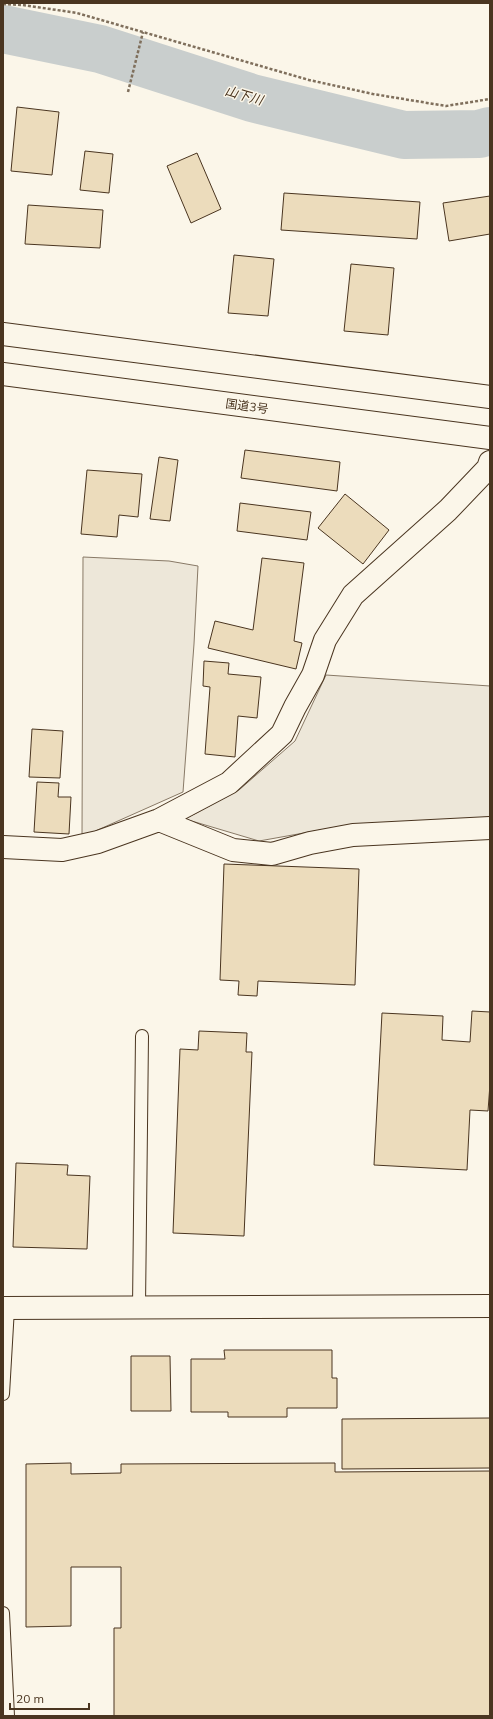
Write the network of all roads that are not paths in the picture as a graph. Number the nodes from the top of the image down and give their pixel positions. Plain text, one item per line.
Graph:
1 (3, 334) edge
2 (3, 374) edge
3 (490, 398) edge
4 (490, 438) edge
5 (490, 462) edge
6 (159, 820) junction
7 (490, 828) edge
8 (3, 847) edge
9 (142, 1036) dead end
10 (490, 1306) edge
11 (139, 1307) junction
12 (6, 1308) edge
13 (3, 1394) edge
14 (3, 1613) edge
15 (8, 1716) edge

1 - 3 main road
2 - 4 main road, 国道3号
5 - 6 main road
6 - 7 main road
6 - 8 main road
9 - 11 lane
10 - 11 main road
11 - 12 main road
12 - 13 lane
14 - 15 lane

